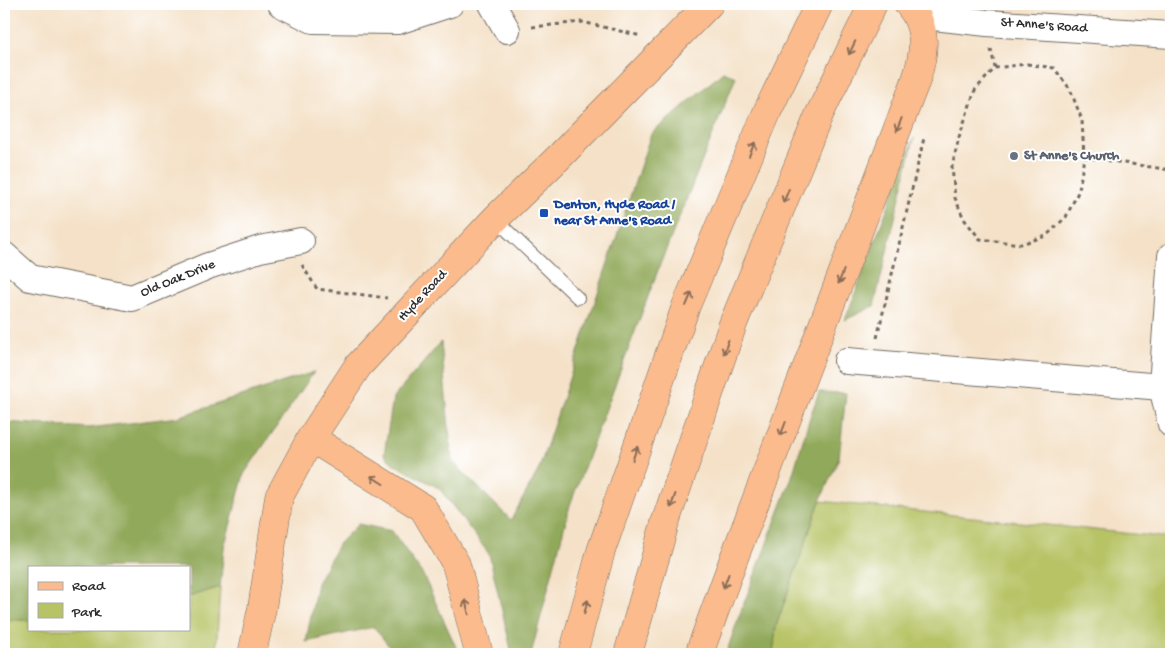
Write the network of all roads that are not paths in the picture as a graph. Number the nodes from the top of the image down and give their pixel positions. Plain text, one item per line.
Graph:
1 (280, 4) edge
2 (450, 4) edge
3 (492, 4) edge
4 (709, 4) edge
5 (820, 4) edge
6 (873, 4) edge
7 (912, 10) edge
8 (507, 30) road end
9 (1171, 35) edge
10 (495, 219) junction
11 (301, 241) dead end
12 (4, 254) edge
13 (1171, 256) edge
14 (578, 298) dead end
15 (859, 362) road end
16 (1162, 387) junction
17 (1171, 424) edge
18 (311, 438) junction
19 (252, 654) edge
20 (478, 654) edge
21 (573, 654) edge
22 (628, 654) edge
23 (699, 654) edge

1 - 2 street
3 - 8 street
4 - 10 main road, Hyde Road
21 -> 5 main road
6 -> 22 main road
7 - 9 street, St Anne's Road
7 -> 23 main road, St Anne's Road
10 - 14 lane
10 - 18 main road, Hyde Road
11 - 12 street, Old Oak Drive
13 - 16 street
15 - 16 street
16 - 17 street
18 - 19 main road, Hyde Road
20 -> 18 main road

